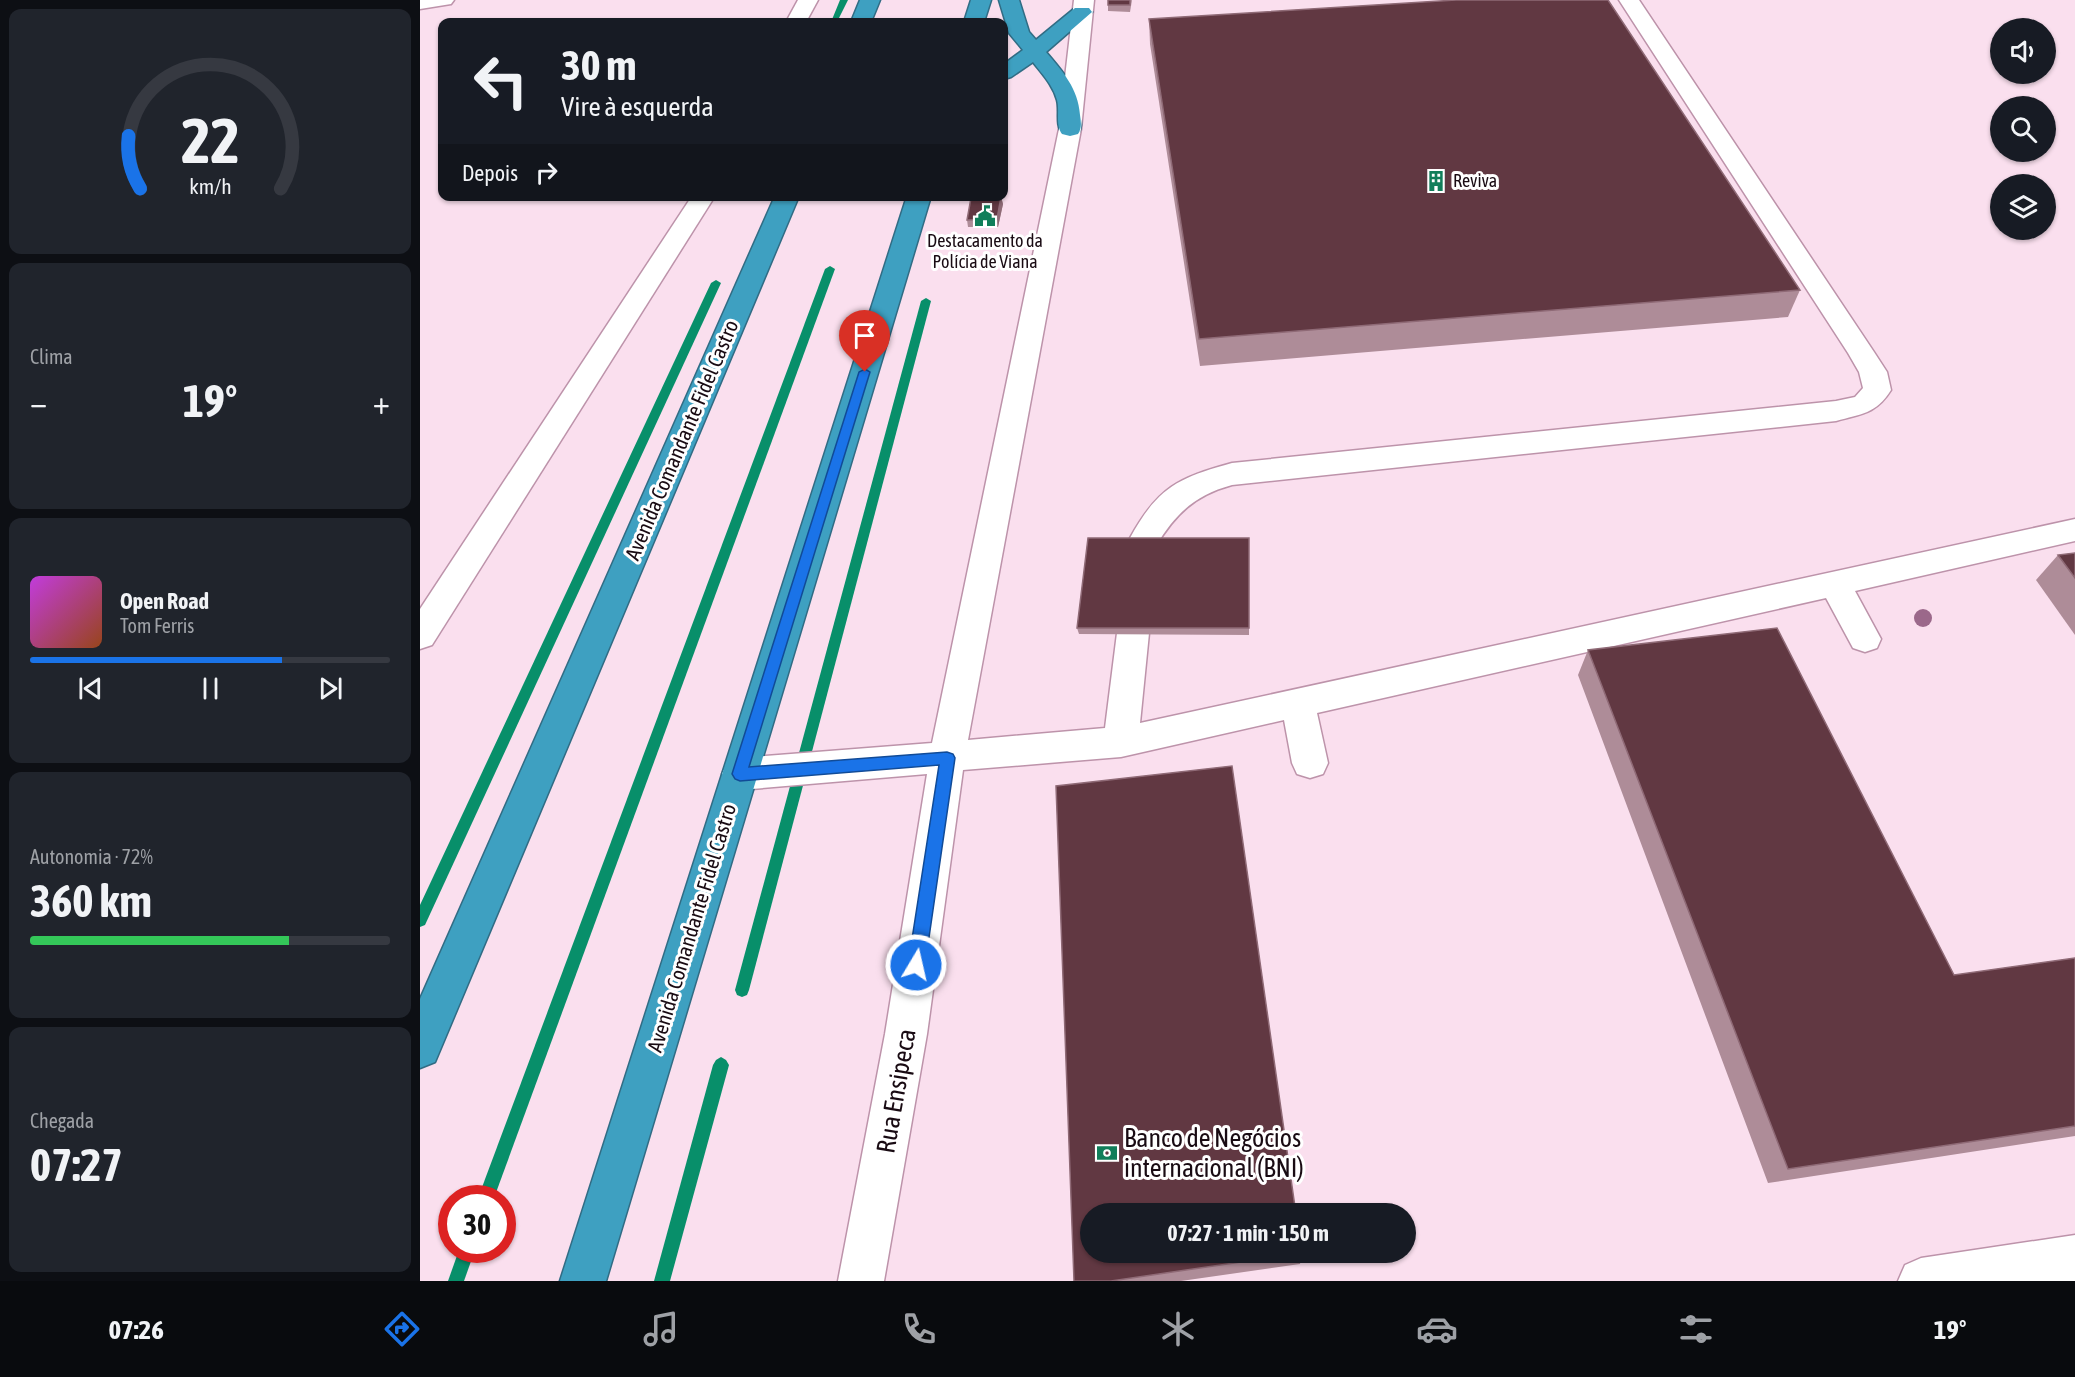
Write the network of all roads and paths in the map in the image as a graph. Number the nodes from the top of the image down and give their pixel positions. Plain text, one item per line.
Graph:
1 (444, 0) edge
2 (808, 0) edge
3 (870, 0) edge
4 (981, 0) edge
5 (1009, 0) edge
6 (1629, 0) edge
7 (420, 3) edge
8 (1082, 6) edge
9 (798, 18) edge
10 (863, 18) edge
11 (975, 18) edge
12 (1034, 52) junction
13 (1008, 70) edge
14 (1008, 82) edge
15 (1069, 115) junction
16 (701, 201) edge
17 (785, 201) edge
18 (917, 201) edge
19 (2075, 530) edge
20 (1145, 538) edge
21 (1834, 583) junction
22 (1133, 633) edge
23 (420, 636) edge
24 (1865, 639) dead end
25 (1298, 703) junction
26 (1120, 742) junction
27 (947, 758) junction
28 (1310, 763) dead end
29 (740, 774) junction
30 (420, 1047) edge
31 (2075, 1258) edge
32 (583, 1281) edge
33 (861, 1281) edge
34 (1925, 1281) edge

1 - 7 street
2 - 9 street
3 - 10 highway
4 - 11 highway
5 - 12 highway
6 - 20 street
8 - 12 highway
8 - 15 street, Rua Ensipeca
12 - 13 highway
12 - 15 highway
14 - 15 highway
15 - 27 street, Rua Ensipeca
16 - 23 street
17 - 30 highway, Avenida Comandante Fidel Castro
18 - 29 highway, Avenida Comandante Fidel Castro
19 - 21 street
21 - 24 street
21 - 25 street
22 - 26 street
25 - 26 street
25 - 28 street
26 - 27 street
27 - 29 street
27 - 33 street, Rua Ensipeca
29 - 32 highway, Avenida Comandante Fidel Castro
31 - 34 street

